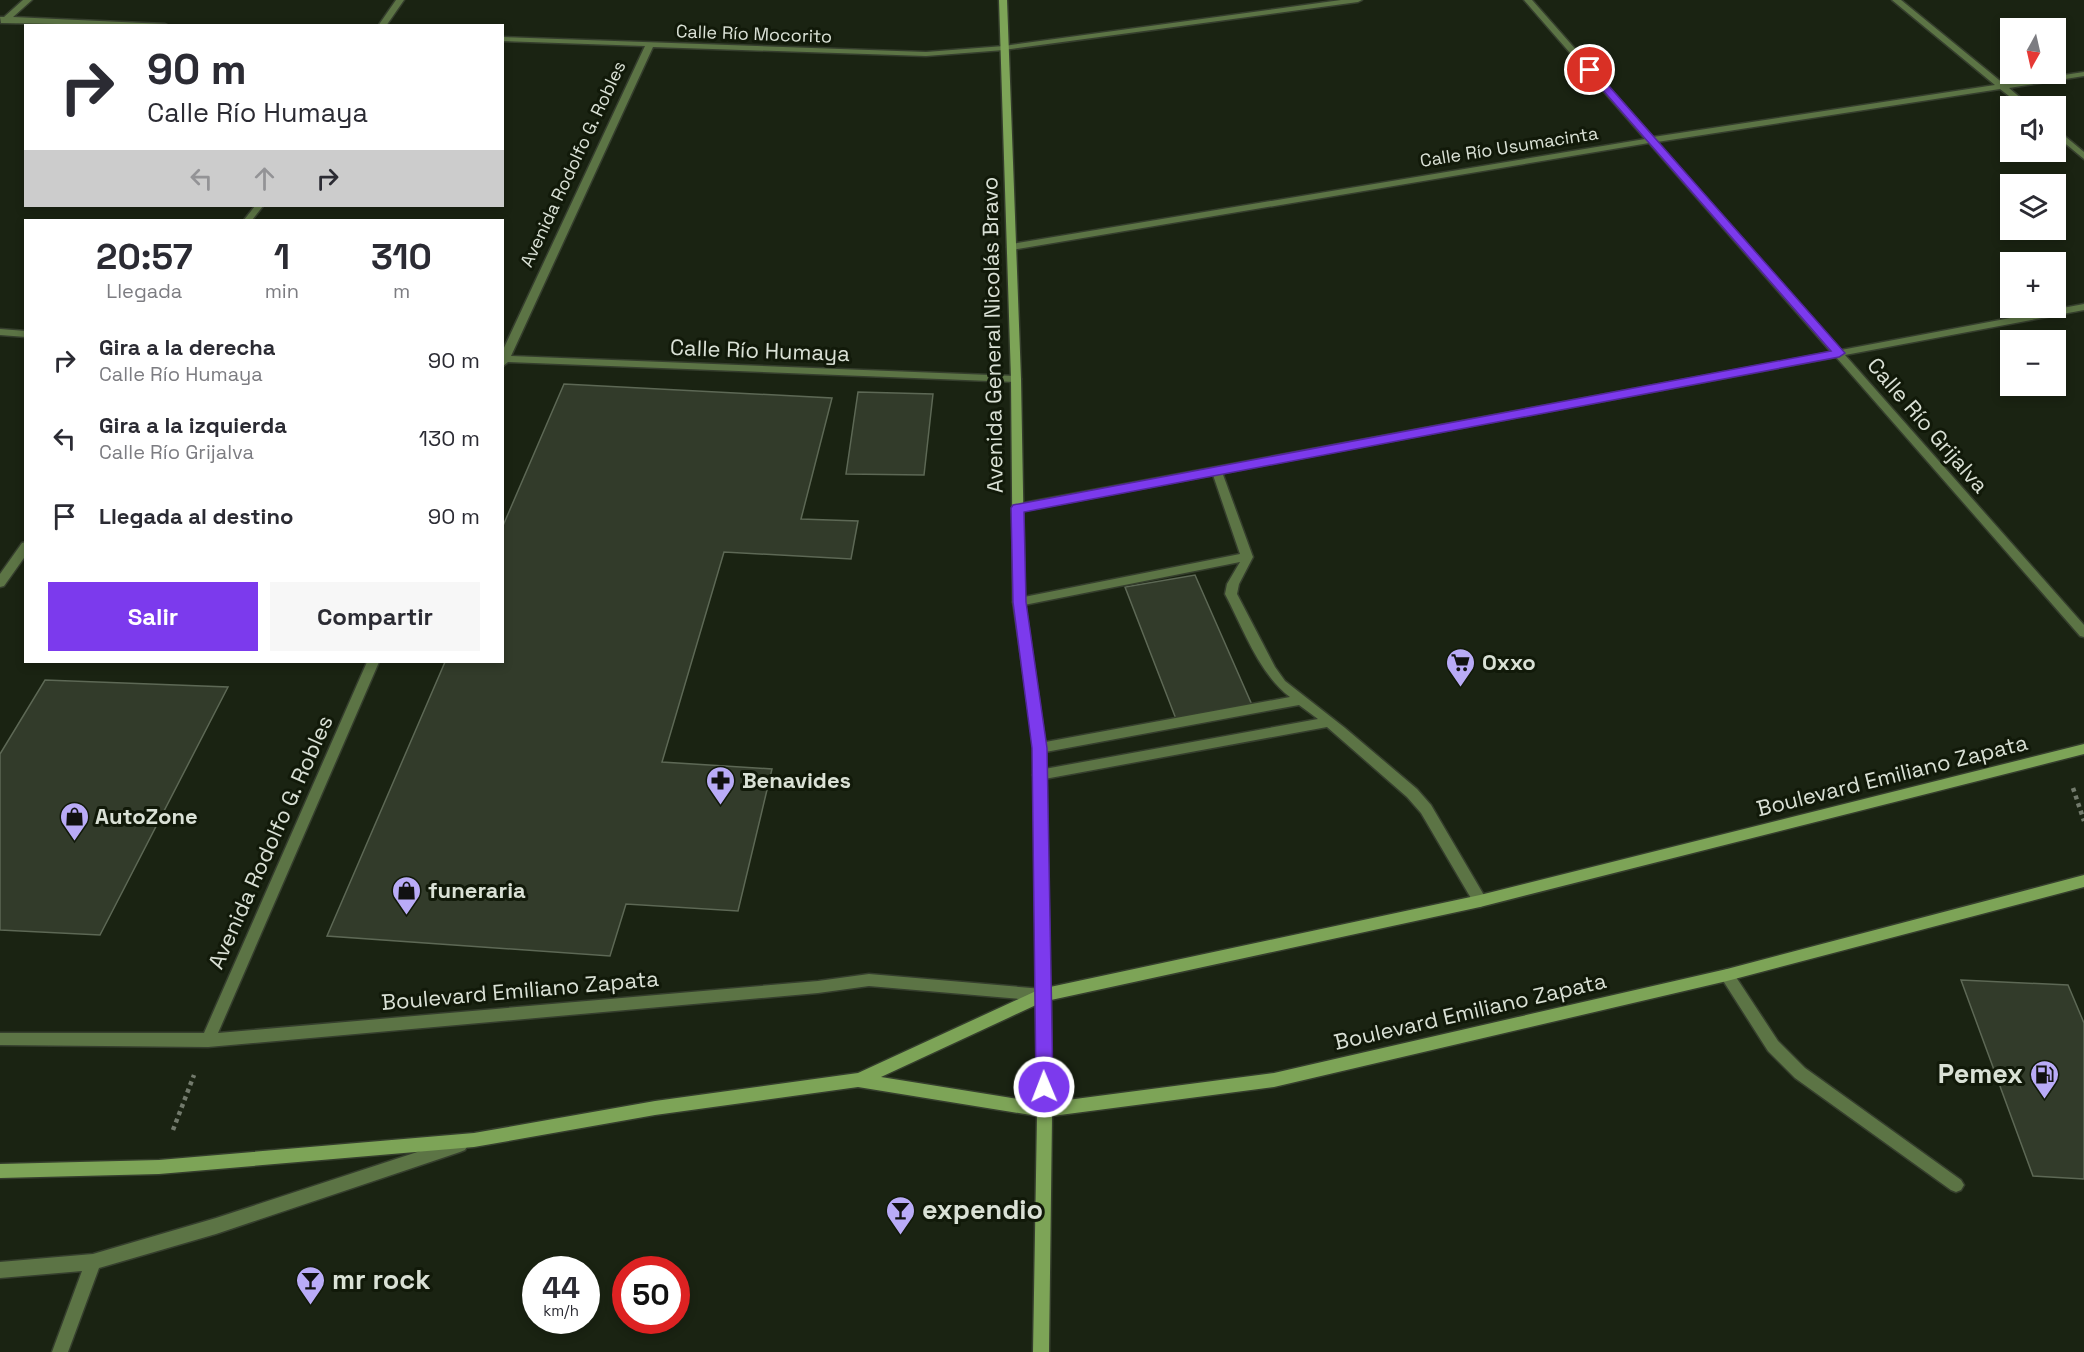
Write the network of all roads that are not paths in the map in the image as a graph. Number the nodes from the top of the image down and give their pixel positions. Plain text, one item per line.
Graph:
1 (28, 0) edge
2 (400, 0) edge
3 (1003, 0) edge
4 (1359, 0) edge
5 (1528, 0) edge
6 (1896, 0) edge
7 (2, 21) edge
8 (100, 24) edge
9 (383, 24) edge
10 (504, 39) edge
11 (649, 46) junction
12 (1004, 48) junction
13 (2084, 74) edge
14 (2002, 86) junction
15 (2014, 96) edge
16 (1652, 140) junction
17 (2066, 140) edge
18 (2084, 156) edge
19 (258, 207) edge
20 (249, 219) edge
21 (1012, 247) junction
22 (2084, 307) edge
23 (0, 332) edge
24 (24, 334) edge
25 (1839, 353) junction
26 (504, 359) edge
27 (504, 361) edge
28 (1016, 379) junction
29 (1217, 472) junction
30 (1018, 508) junction
31 (24, 549) edge
32 (1247, 557) junction
33 (0, 583) edge
34 (1019, 602) junction
35 (2084, 633) edge
36 (373, 663) edge
37 (1300, 700) junction
38 (1329, 722) junction
39 (1040, 748) junction
40 (2084, 749) edge
41 (1039, 774) junction
42 (2084, 881) edge
43 (1480, 901) junction
44 (1727, 975) junction
45 (1043, 995) junction
46 (0, 1039) edge
47 (208, 1040) junction
48 (858, 1080) junction
49 (1045, 1110) junction
50 (474, 1140) junction
51 (0, 1171) edge
52 (1956, 1185) dead end
53 (93, 1262) junction
54 (0, 1270) edge
55 (60, 1352) edge
56 (1041, 1352) edge

1 - 7 street
2 - 9 street
3 - 12 main road, Avenida General Nicolás Bravo
4 - 12 street, Calle Río Mocorito
5 - 16 street, Calle Río Grijalva
6 - 14 street
7 - 8 street
10 - 11 street, Calle Río Mocorito
11 - 12 street, Calle Río Mocorito
11 - 26 street, Avenida Rodolfo G. Robles
12 - 21 main road, Avenida General Nicolás Bravo
13 - 14 street, Calle Río Usumacinta
14 - 15 street
14 - 16 street, Calle Río Usumacinta
16 - 21 street, Calle Río Usumacinta
16 - 25 street, Calle Río Grijalva
17 - 18 street
19 - 20 street
21 - 28 main road, Avenida General Nicolás Bravo
22 - 25 street
23 - 24 street
25 - 29 street
25 - 35 street, Calle Río Grijalva
27 - 28 street, Calle Río Humaya
28 - 30 main road, Avenida General Nicolás Bravo
29 - 30 street
29 - 32 street
30 - 34 main road, Avenida General Nicolás Bravo
31 - 33 street
32 - 34 street
32 - 37 street
34 - 39 main road, Avenida General Nicolás Bravo
36 - 47 street, Avenida Rodolfo G. Robles
37 - 38 street
37 - 39 street
38 - 41 street
38 - 43 street
39 - 41 main road, Avenida General Nicolás Bravo
40 - 43 main road, Boulevard Emiliano Zapata
41 - 45 main road, Avenida General Nicolás Bravo
42 - 44 main road, Boulevard Emiliano Zapata
43 - 45 main road, Boulevard Emiliano Zapata
44 - 49 main road, Boulevard Emiliano Zapata
44 - 52 street
45 - 47 street, Boulevard Emiliano Zapata
45 - 48 main road, Boulevard Emiliano Zapata
45 - 49 main road, Avenida General Nicolás Bravo
46 - 47 street, Boulevard Emiliano Zapata
48 - 49 main road, Boulevard Emiliano Zapata
48 - 50 main road, Boulevard Emiliano Zapata
49 - 56 main road, Avenida General Nicolás Bravo
50 - 51 main road, Boulevard Emiliano Zapata
50 - 53 street, Boulevard Emiliano Zapata
53 - 54 street, Boulevard Emiliano Zapata
53 - 55 street

